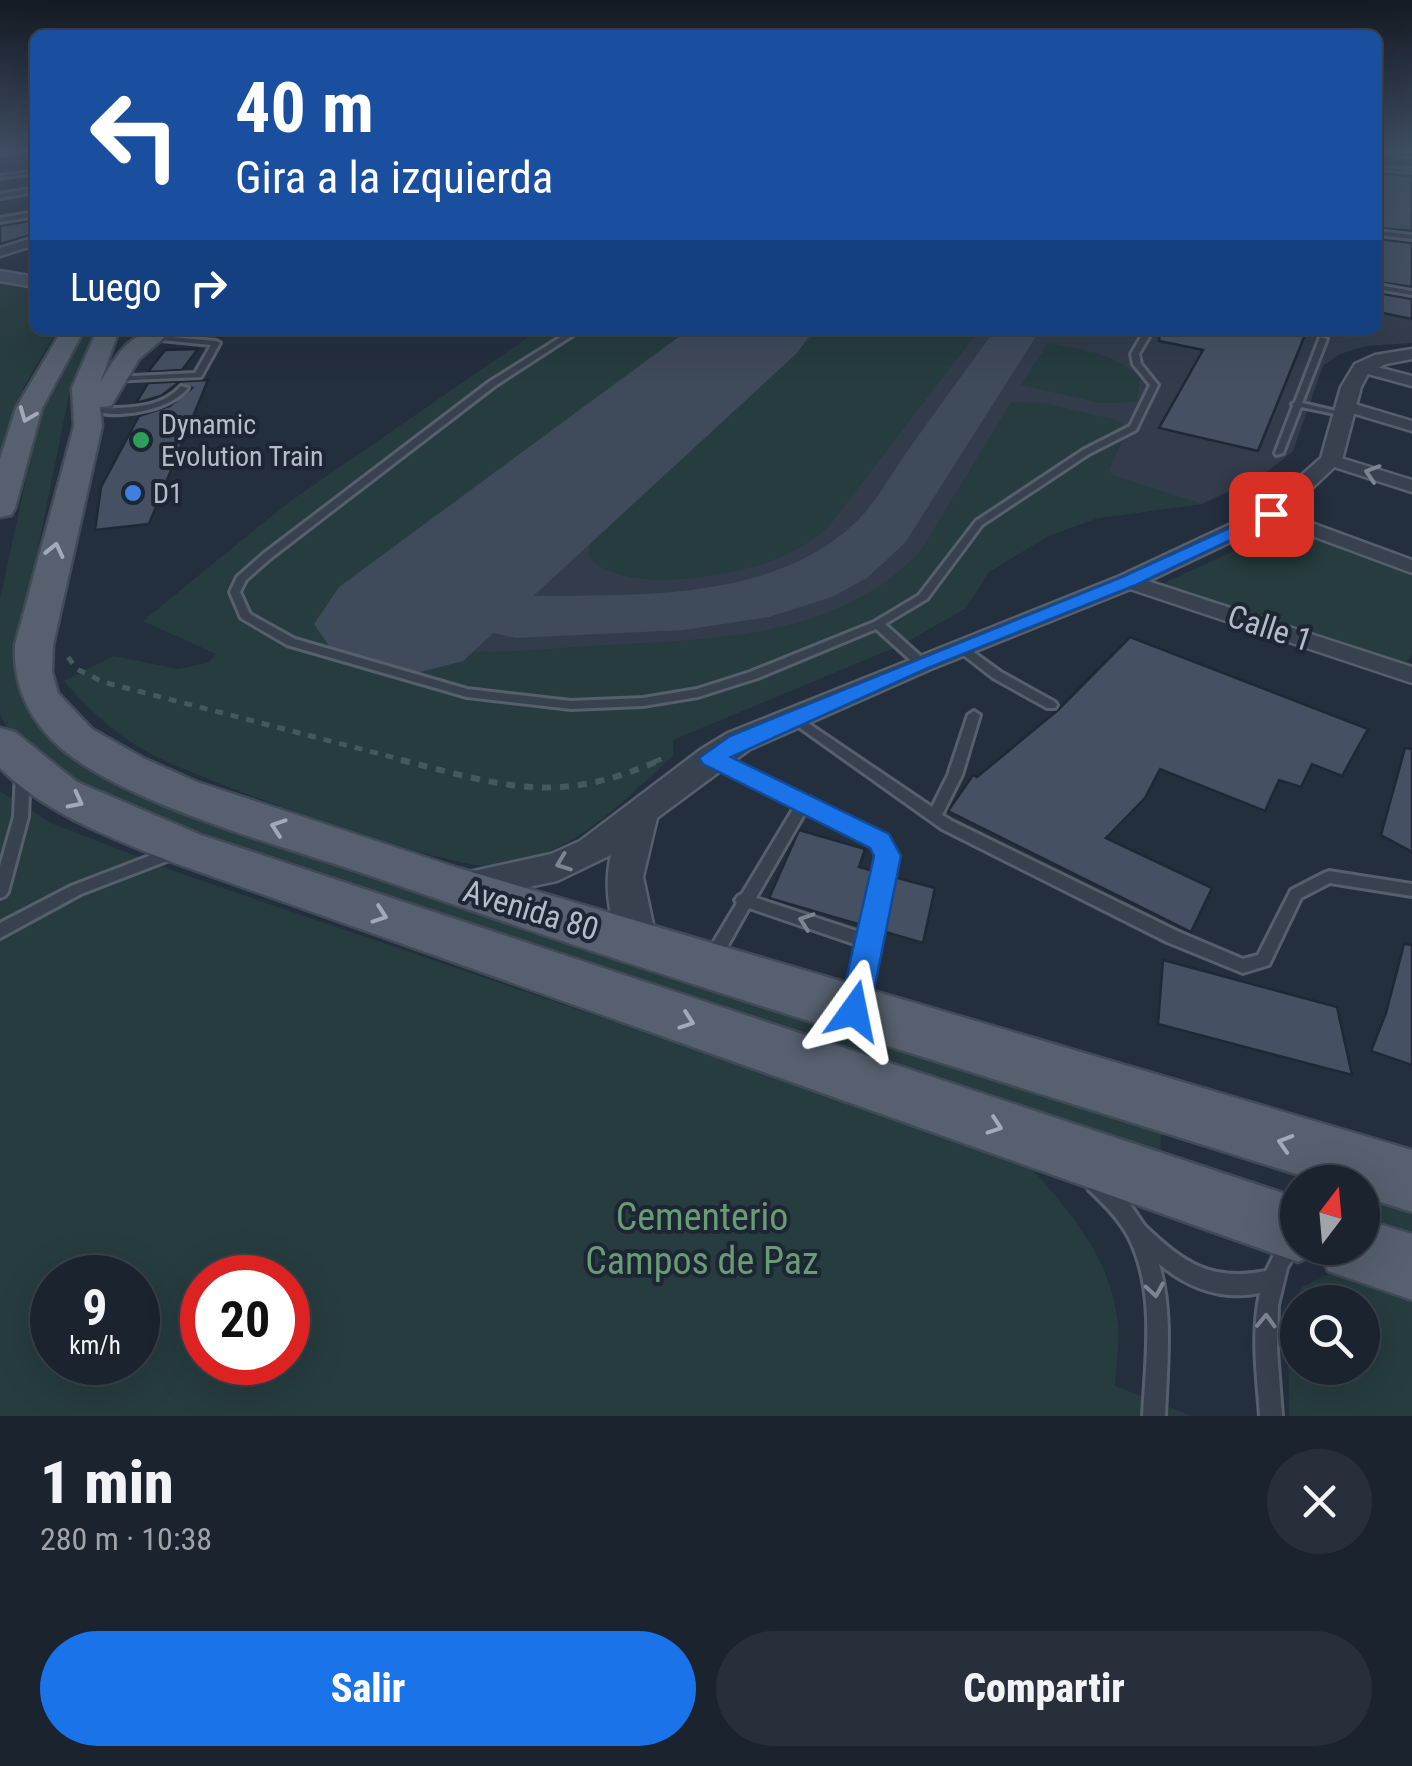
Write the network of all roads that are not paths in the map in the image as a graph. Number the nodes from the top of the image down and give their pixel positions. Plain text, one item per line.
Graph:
1 (1382, 233) edge
2 (1412, 237) edge
3 (30, 243) edge
4 (0, 252) edge
5 (30, 267) edge
6 (0, 272) edge
7 (30, 281) edge
8 (1382, 288) edge
9 (1412, 294) edge
10 (70, 335) edge
11 (106, 335) edge
12 (148, 335) edge
13 (169, 335) edge
14 (569, 335) edge
15 (1146, 335) edge
16 (1323, 340) dead end
17 (1412, 354) edge
18 (1362, 368) junction
19 (112, 379) junction
20 (1412, 381) edge
21 (187, 382) junction
22 (1296, 404) junction
23 (1347, 410) junction
24 (92, 418) junction
25 (1412, 426) edge
26 (1279, 454) dead end
27 (1331, 460) junction
28 (1412, 486) edge
29 (0, 508) edge
30 (1271, 514) junction
31 (1412, 567) edge
32 (1129, 581) junction
33 (878, 624) junction
34 (961, 647) junction
35 (921, 663) junction
36 (1412, 675) edge
37 (1051, 705) dead end
38 (974, 715) dead end
39 (792, 718) junction
40 (11, 755) edge
41 (711, 758) junction
42 (805, 801) junction
43 (643, 809) junction
44 (934, 818) junction
45 (185, 848) junction
46 (458, 887) junction
47 (1412, 890) edge
48 (0, 892) edge
49 (744, 900) junction
50 (0, 931) edge
51 (869, 942) junction
52 (638, 943) junction
53 (708, 966) junction
54 (854, 1011) junction
55 (1068, 1152) junction
56 (1412, 1181) edge
57 (1280, 1225) edge
58 (1135, 1228) junction
59 (1380, 1257) edge
60 (1281, 1265) edge
61 (1412, 1267) edge
62 (1273, 1280) junction
63 (1154, 1416) edge
64 (1271, 1416) edge

1 - 2 lane
3 - 4 street
5 - 6 main road
6 - 7 main road
8 - 9 lane
10 -> 29 main road
11 - 24 main road, Avenida 80
12 - 19 main road
13 - 21 lane
14 - 33 lane
15 - 33 lane
16 - 22 lane
17 - 18 street
18 - 20 street
18 - 23 street
19 - 21 lane
19 - 24 main road
21 - 24 lane
22 - 23 lane
22 - 26 lane
23 - 25 street
23 - 27 street
46 -> 24 main road, Avenida 80
28 -> 27 street
27 - 30 street
30 - 31 street
30 - 32 street
32 - 34 street
32 - 36 street, Calle 1
33 - 35 lane
34 - 35 street
34 - 37 lane
35 - 39 street
38 - 44 lane
39 - 41 street
39 - 44 lane
40 -> 45 main road, Avenida 80
40 - 48 lane
41 - 42 lane
41 - 43 street
42 - 49 lane
42 - 51 lane
43 -> 46 street
43 - 52 street
44 - 47 lane
45 - 50 lane
45 -> 55 main road, Avenida 80
46 - 52 main road, Avenida 80
51 -> 49 lane
49 - 53 lane
51 - 54 lane
52 - 53 main road, Avenida 80
53 - 54 main road, Avenida 80
56 -> 54 main road, Avenida 80
55 - 57 main road, Avenida 80
55 - 58 lane
58 - 62 lane
58 -> 63 lane
59 - 61 main road
60 - 62 lane
64 -> 62 lane

